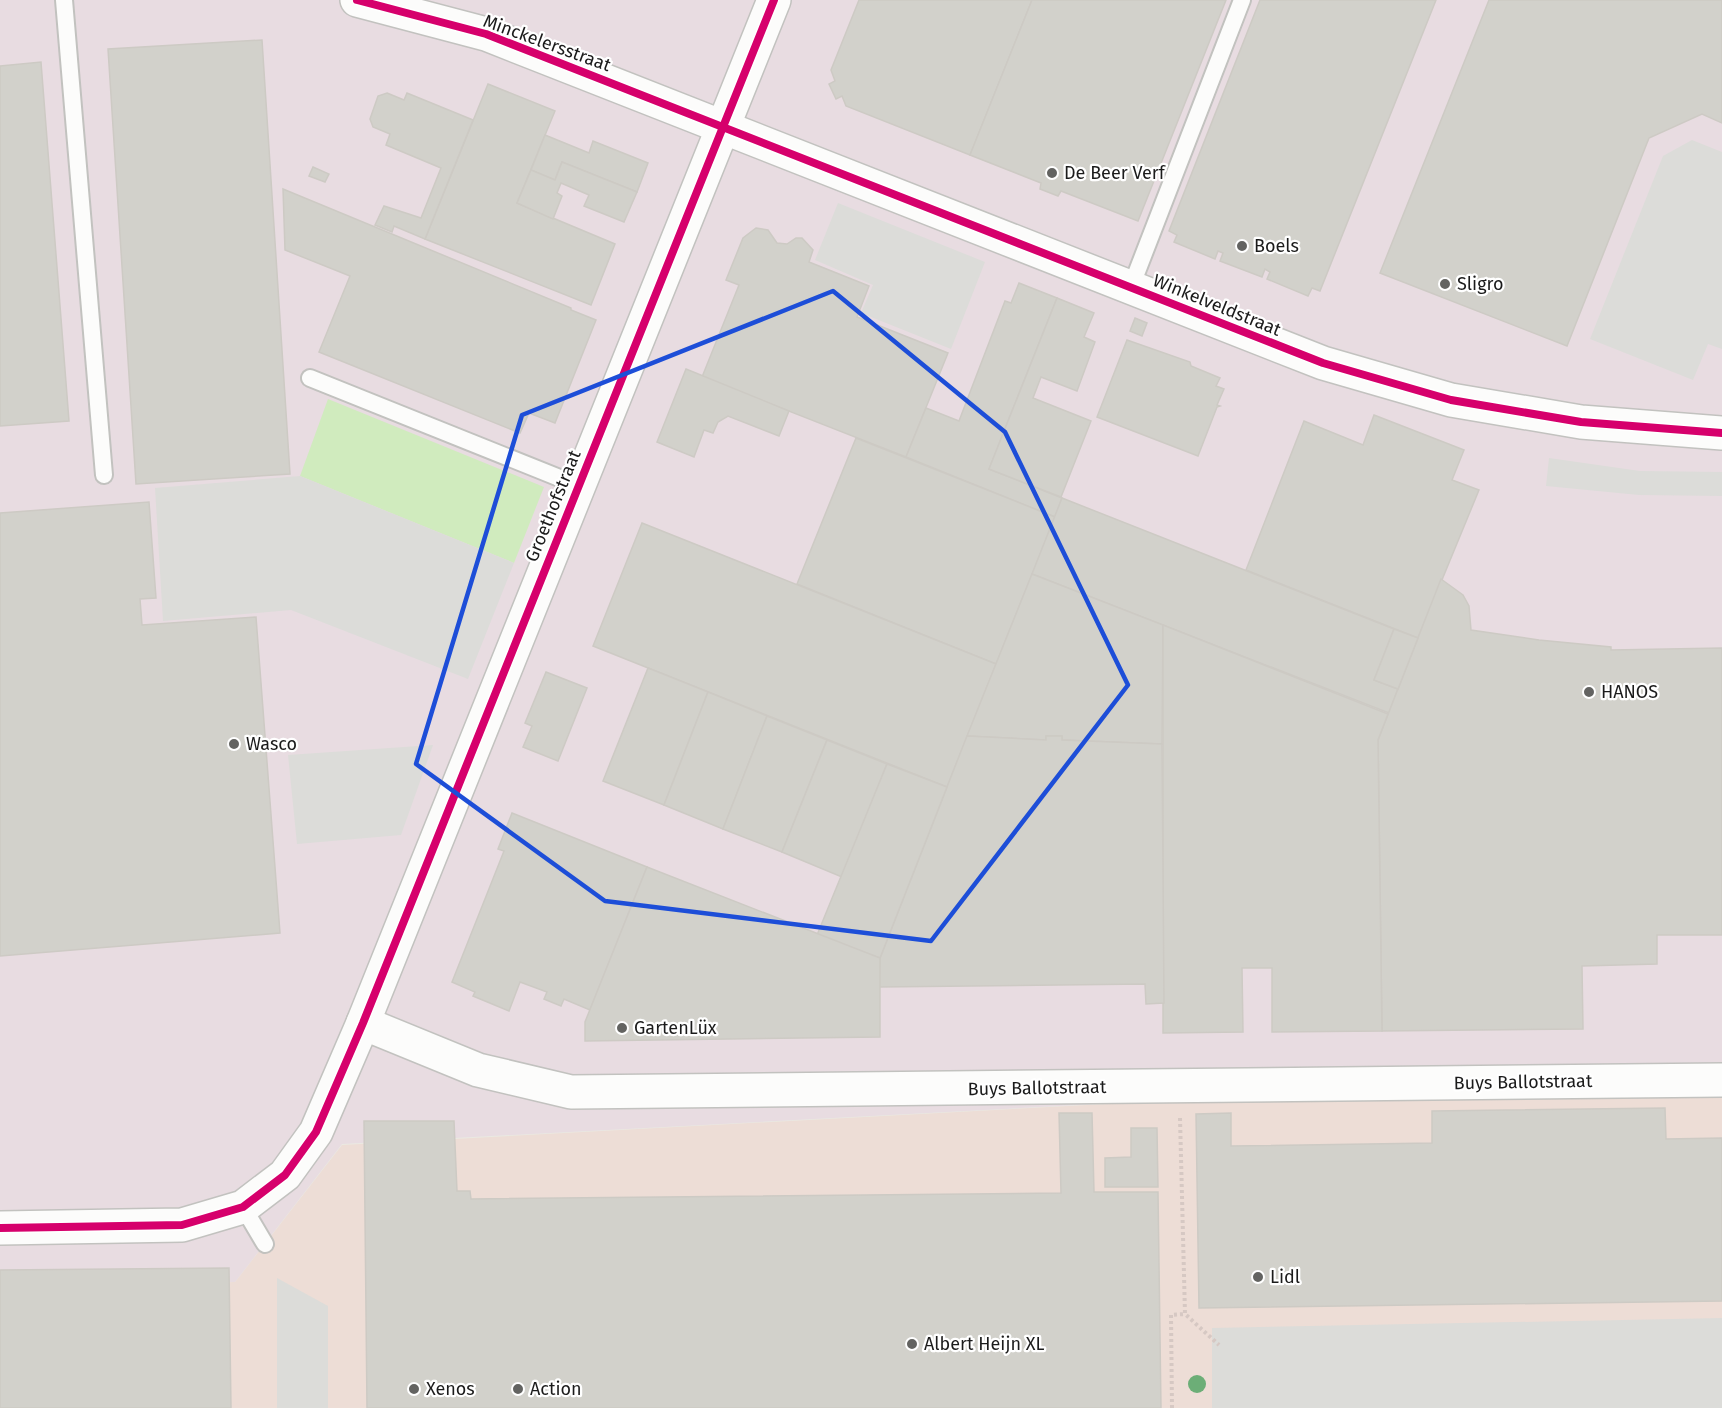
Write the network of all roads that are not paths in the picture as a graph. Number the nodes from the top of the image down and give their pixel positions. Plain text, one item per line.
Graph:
1 (64, 0) edge
2 (357, 0) edge
3 (774, 0) edge
4 (1242, 0) edge
5 (723, 125) junction
6 (1131, 286) junction
7 (310, 378) dead end
8 (1722, 433) edge
9 (104, 475) dead end
10 (577, 485) junction
11 (363, 1023) junction
12 (1722, 1080) edge
13 (243, 1206) junction
14 (0, 1228) edge
15 (265, 1244) dead end

1 - 9 lane
2 - 5 street, Minckelersstraat
3 - 5 street, Groethofstraat
4 - 6 lane
5 - 6 street, Winkelveldstraat
5 - 10 street, Groethofstraat
6 - 8 street, Winkelveldstraat
7 - 10 lane
10 - 11 street, Groethofstraat
11 - 12 street, Buys Ballotstraat
11 - 13 street, Groethofstraat
13 - 14 street, Groethofstraat
13 - 15 lane

